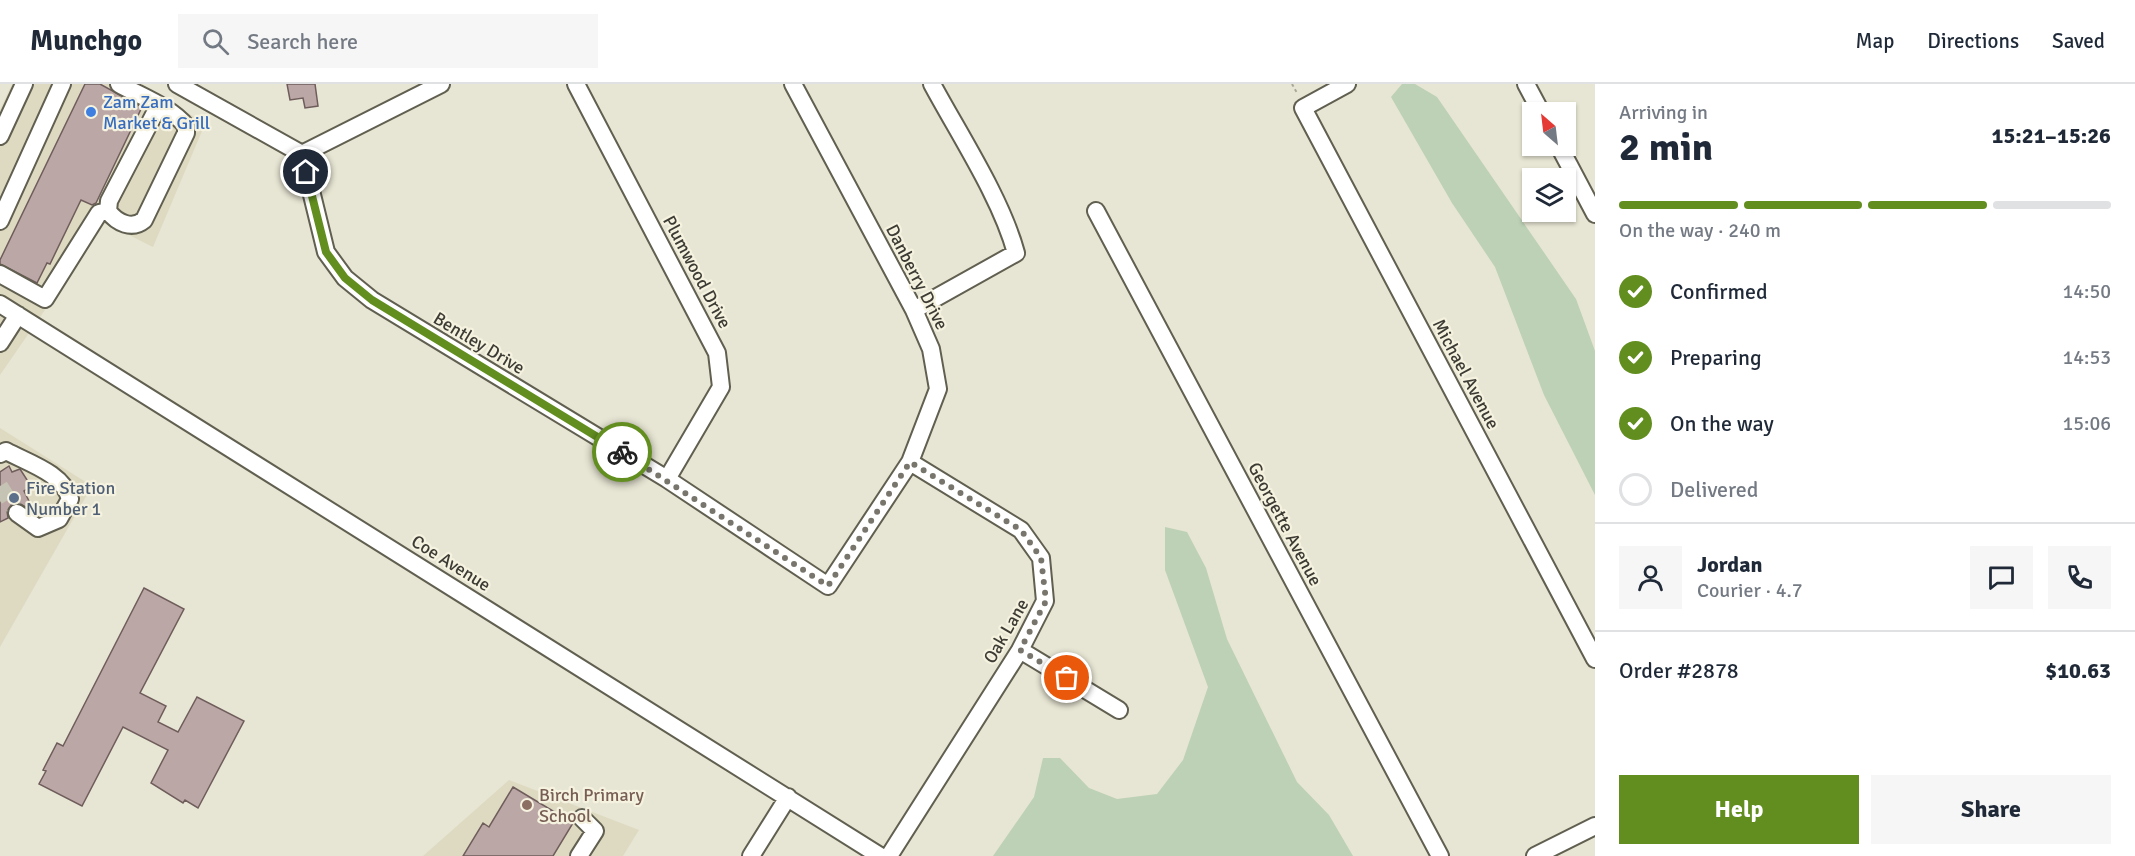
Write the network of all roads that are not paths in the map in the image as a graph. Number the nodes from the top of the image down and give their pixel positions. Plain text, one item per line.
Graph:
1 (24, 84) edge
2 (62, 84) edge
3 (119, 84) edge
4 (177, 84) edge
5 (441, 84) edge
6 (576, 84) edge
7 (793, 84) edge
8 (932, 84) edge
9 (1347, 84) edge
10 (1526, 84) edge
11 (1536, 102) edge
12 (158, 107) junction
13 (0, 136) edge
14 (302, 154) junction
15 (1564, 156) edge
16 (108, 211) junction
17 (1096, 211) dead end
18 (1595, 214) edge
19 (0, 221) edge
20 (0, 274) edge
21 (0, 304) edge
22 (914, 310) junction
23 (18, 315) junction
24 (0, 343) edge
25 (0, 454) edge
26 (910, 462) junction
27 (667, 479) junction
28 (17, 513) tunnel mouth
29 (828, 586) joint
30 (1020, 650) junction
31 (1595, 659) edge
32 (1119, 710) dead end
33 (788, 797) junction
34 (582, 818) dead end
35 (1595, 826) edge
36 (579, 856) edge
37 (751, 856) edge
38 (880, 856) edge
39 (889, 856) edge
40 (1440, 856) edge
41 (1535, 856) edge

1 - 13 street
2 - 19 street
3 - 12 street
4 - 14 street
5 - 14 street
6 - 27 street, Plumwood Drive
7 - 22 street, Danberry Drive
8 - 22 street
9 - 31 street, Michael Avenue
10 - 11 street
12 - 16 street
12 - 16 street
14 - 27 street, Bentley Drive
15 - 18 street
16 - 20 street
17 - 40 street, Georgette Avenue
21 - 23 street, Coe Avenue
22 - 26 street, Danberry Drive
23 - 24 street
23 - 33 street, Coe Avenue
25 - 28 street
26 - 29 street, Danberry Drive
26 - 30 street, Oak Lane
27 - 29 street, Bentley Drive
30 - 32 street
30 - 39 street, Oak Lane
33 - 37 street
33 - 38 street, Coe Avenue
34 - 36 street
35 - 41 street

